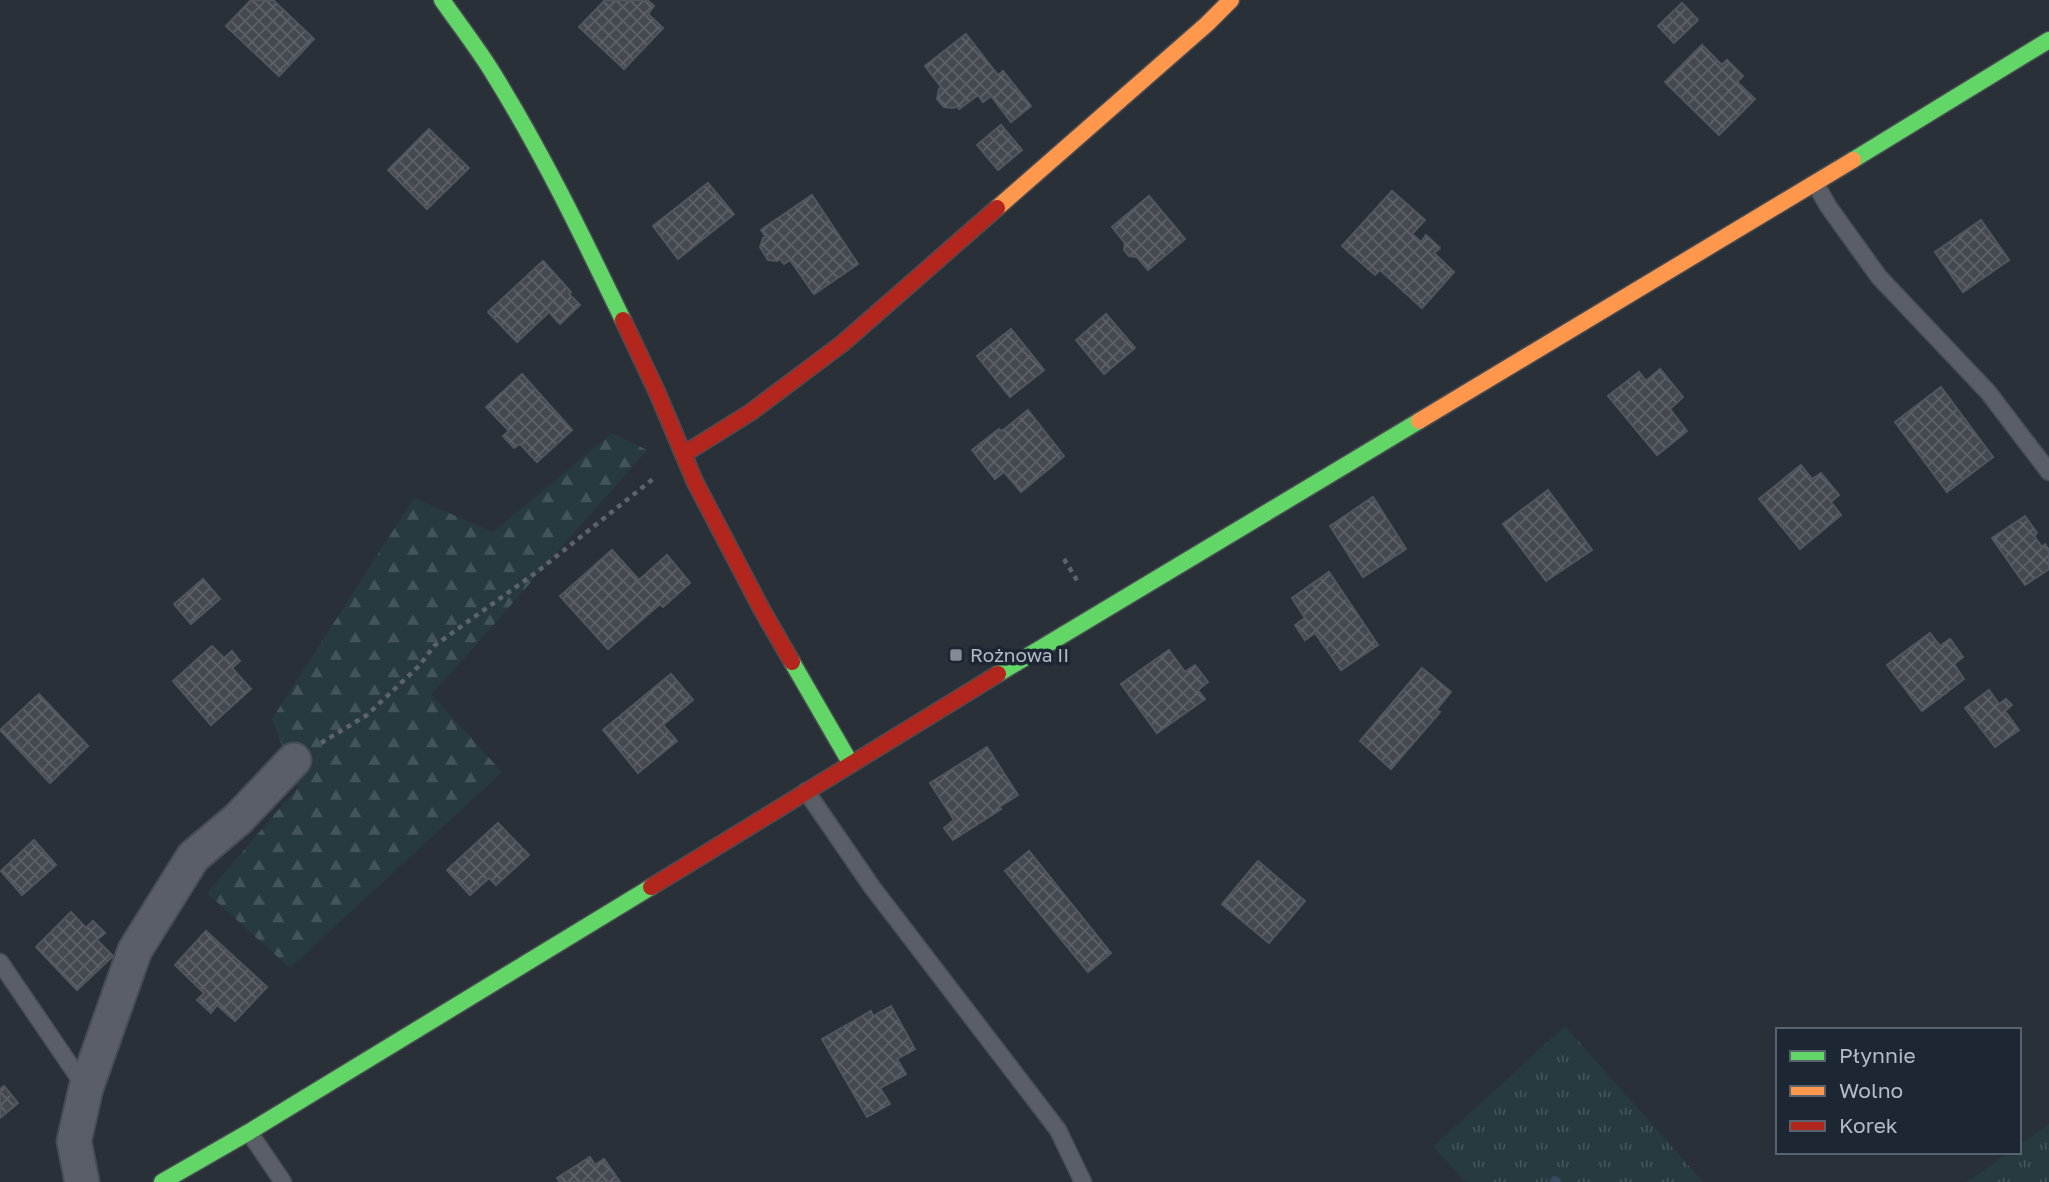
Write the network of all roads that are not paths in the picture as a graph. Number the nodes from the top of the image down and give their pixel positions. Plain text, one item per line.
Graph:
1 (442, 0) edge
2 (1231, 0) edge
3 (2049, 40) edge
4 (1815, 183) junction
5 (684, 454) junction
6 (2049, 472) edge
7 (294, 760) road end
8 (851, 764) junction
9 (806, 791) junction
10 (0, 962) edge
11 (86, 1088) junction
12 (250, 1132) junction
13 (82, 1182) edge
14 (162, 1182) edge
15 (283, 1182) edge
16 (1083, 1182) edge

1 - 5 main road
2 - 5 main road
3 - 4 main road
4 - 6 lane
4 - 8 main road
5 - 8 main road
7 - 11 street
8 - 9 main road
9 - 12 main road
9 - 16 lane
10 - 11 lane
11 - 13 street
12 - 14 main road
12 - 15 lane

